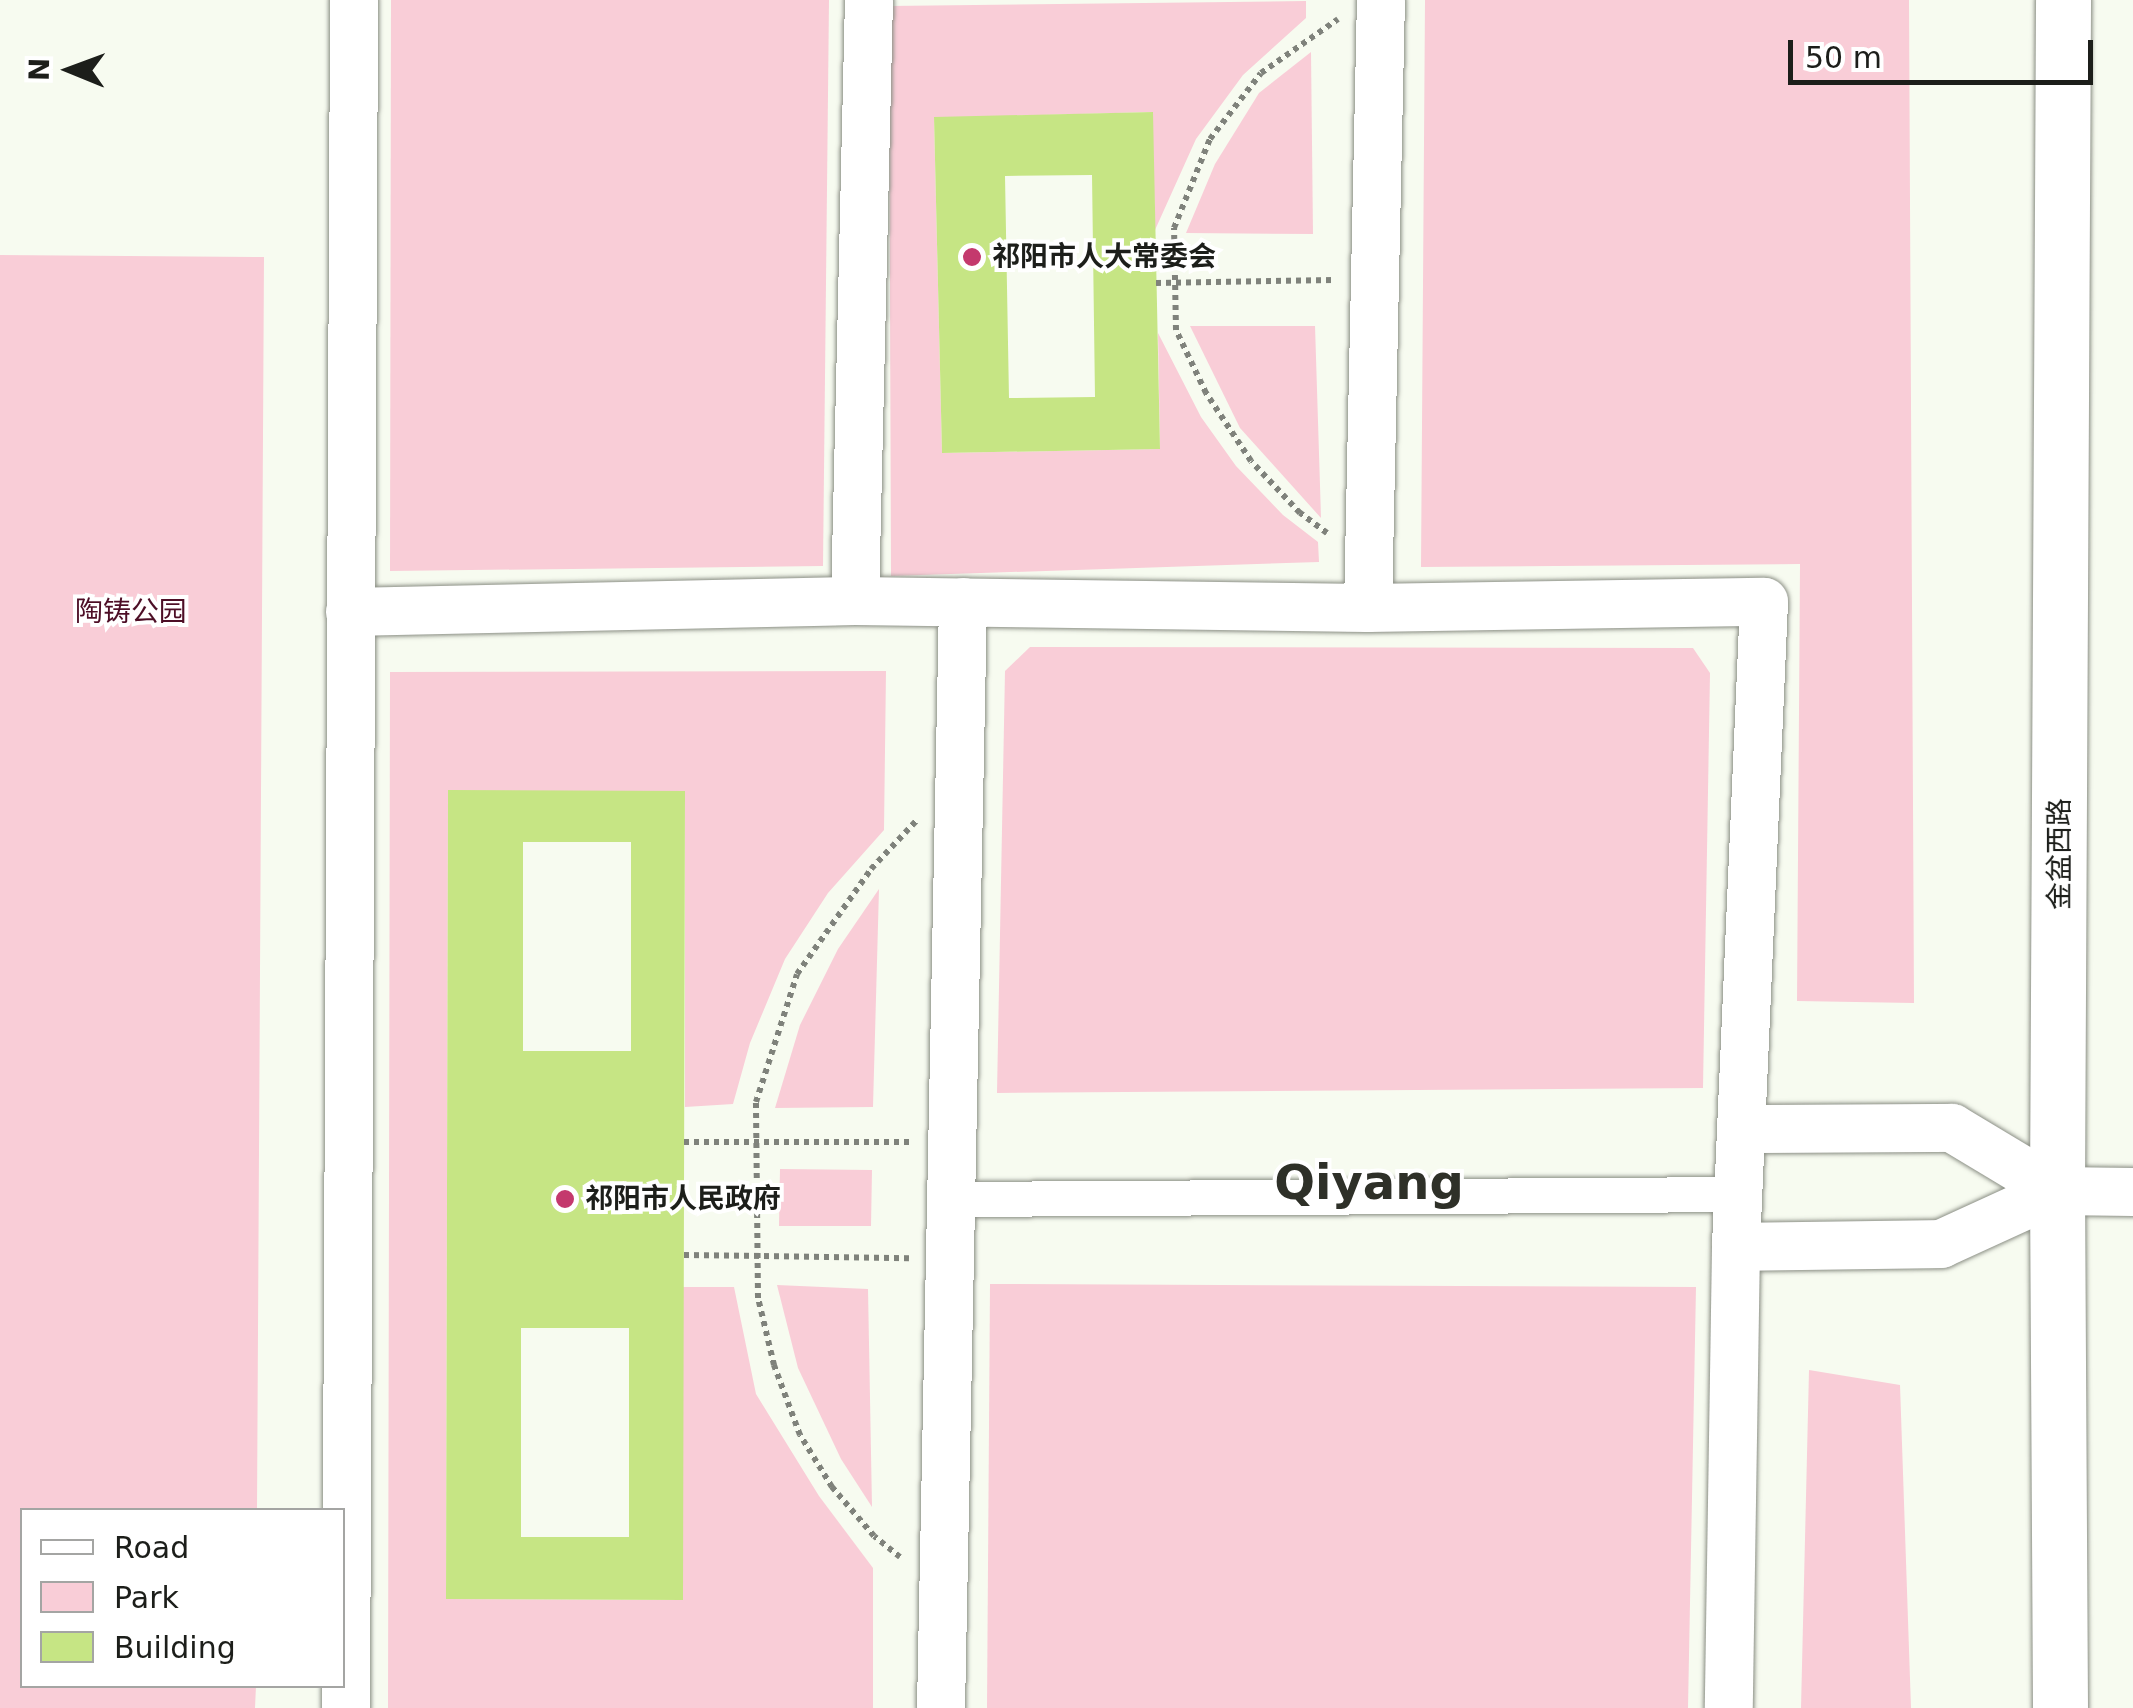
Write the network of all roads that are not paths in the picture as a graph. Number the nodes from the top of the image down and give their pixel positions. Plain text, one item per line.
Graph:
1 (354, 0) edge
2 (869, 0) edge
3 (2063, 0) edge
4 (1368, 4) edge
5 (1368, 586) junction
6 (855, 601) junction
7 (963, 602) junction
8 (350, 612) junction
9 (1742, 1129) junction
10 (2057, 1192) junction
11 (2133, 1192) edge
12 (1738, 1194) junction
13 (952, 1200) junction
14 (1736, 1247) junction
15 (346, 1708) edge
16 (941, 1708) edge
17 (1729, 1708) edge
18 (2060, 1708) edge

1 - 8 street
2 - 6 street
3 - 10 main road, 金盆西路
4 - 5 street
5 - 7 street
5 - 9 street
6 - 7 street
6 - 8 street
7 - 13 street
8 - 15 street
9 - 10 street
9 - 12 street
10 - 11 street
10 - 14 street
10 - 18 main road, 金盆西路
12 - 13 street
12 - 14 street
13 - 16 street
14 - 17 street

